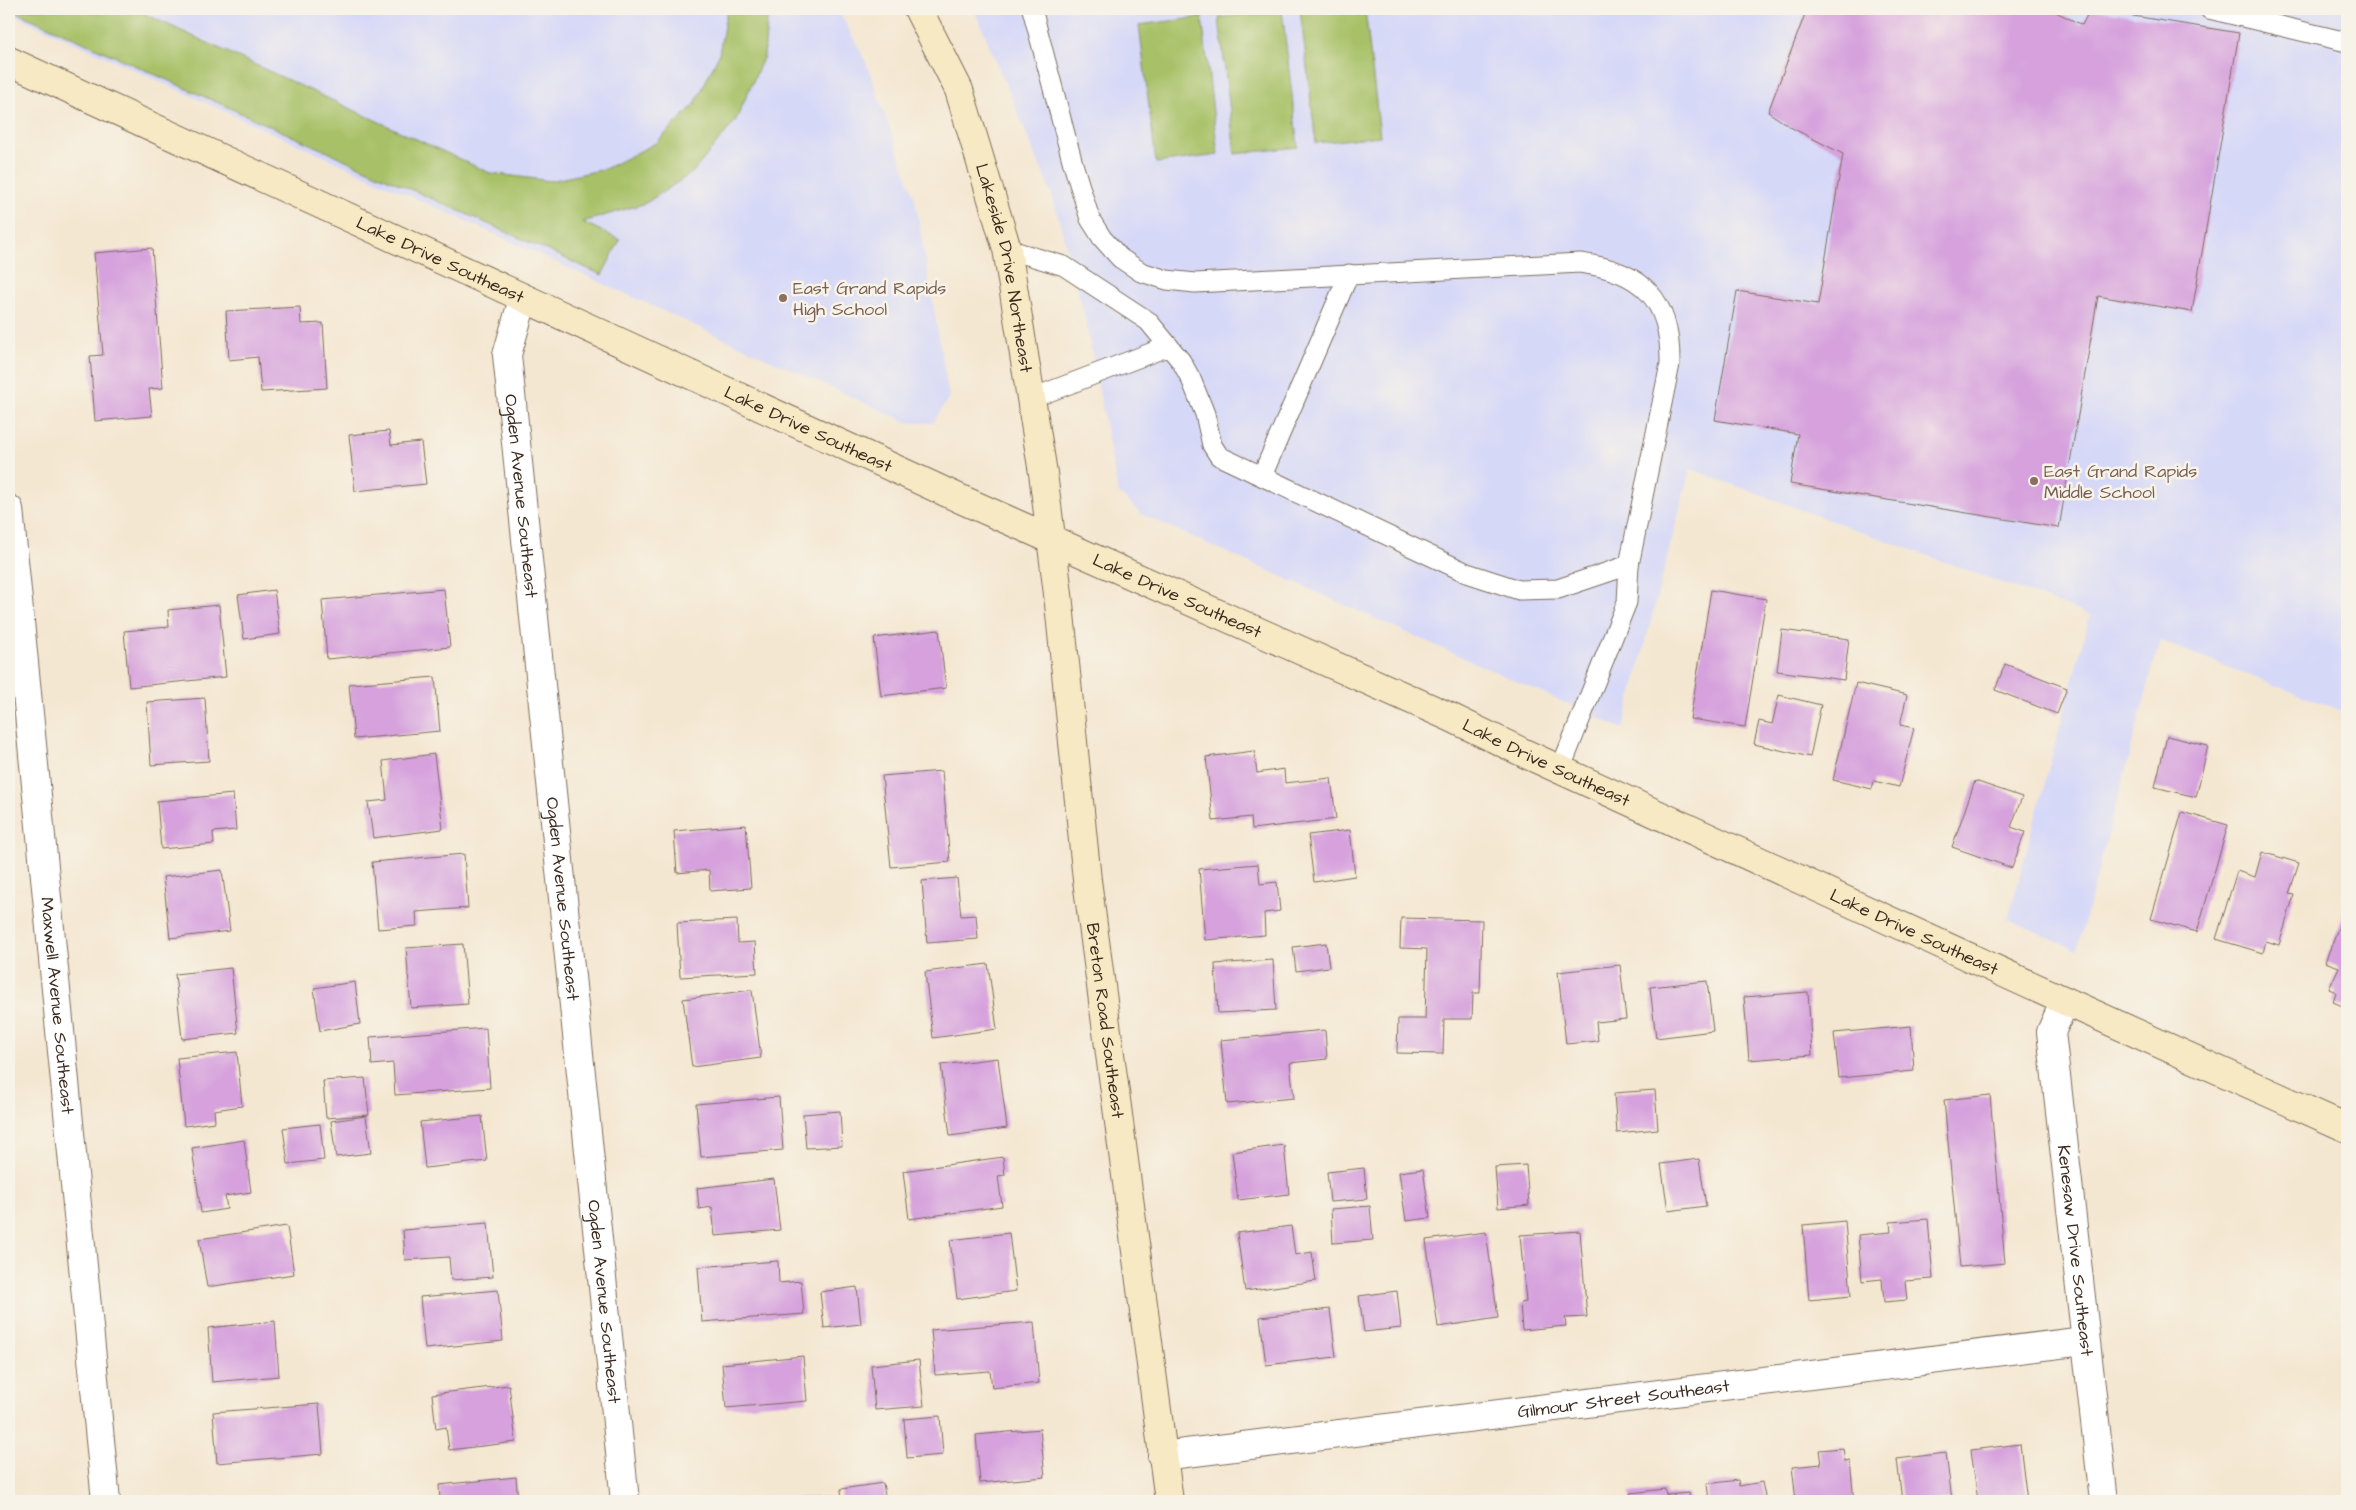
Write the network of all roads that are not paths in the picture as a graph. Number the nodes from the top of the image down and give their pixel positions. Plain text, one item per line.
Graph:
1 (918, 9) edge
2 (1032, 9) edge
3 (2209, 9) edge
4 (2347, 42) edge
5 (9, 61) edge
6 (1007, 249) junction
7 (1348, 274) junction
8 (523, 299) junction
9 (1169, 346) junction
10 (1030, 399) junction
11 (1262, 476) junction
12 (9, 509) edge
13 (1052, 538) junction
14 (1629, 565) junction
15 (1560, 770) junction
16 (2065, 1002) junction
17 (2347, 1128) edge
18 (2084, 1341) junction
19 (1162, 1456) junction
20 (106, 1501) edge
21 (625, 1501) edge
22 (1169, 1501) edge
23 (2104, 1501) edge

1 - 6 main road, Lakeside Drive Northeast
2 - 7 lane
3 - 4 lane
5 - 8 main road, Lake Drive Southeast
6 - 9 lane
6 - 10 main road, Lakeside Drive Northeast
7 - 11 lane
7 - 14 lane
8 - 13 main road, Lake Drive Southeast
8 - 21 street, Ogden Avenue Southeast
9 - 10 lane
9 - 11 lane
10 - 13 main road, Lakeside Drive Northeast
11 - 14 lane
12 - 20 street, Maxwell Avenue Southeast
13 - 15 main road, Lake Drive Southeast
13 - 19 main road, Breton Road Southeast
14 - 15 lane
15 - 16 main road, Lake Drive Southeast
16 - 17 main road, Lake Drive Southeast
16 - 18 street, Kenesaw Drive Southeast
18 - 19 street, Gilmour Street Southeast
18 - 23 street, Kenesaw Drive Southeast
19 - 22 main road, Breton Road Southeast

